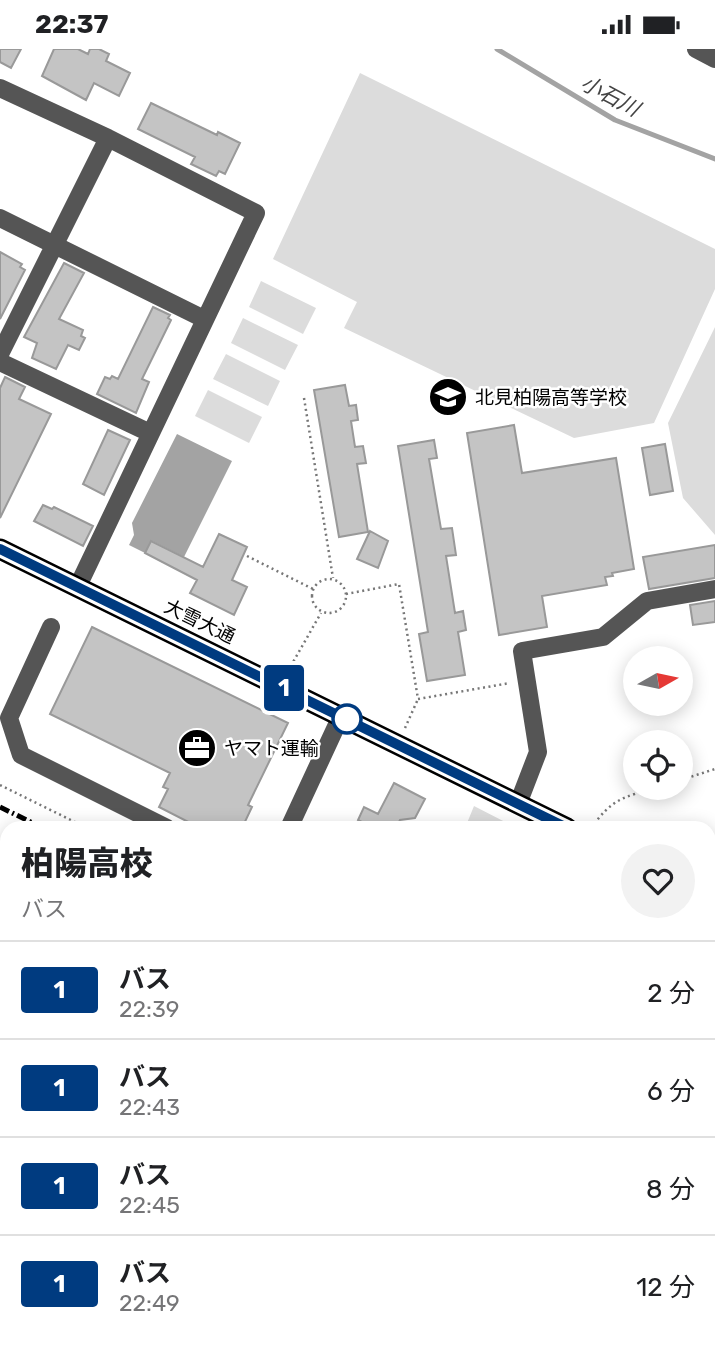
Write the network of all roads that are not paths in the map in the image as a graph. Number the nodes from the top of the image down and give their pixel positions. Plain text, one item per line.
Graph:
1 (695, 49) edge
2 (715, 59) edge
3 (0, 88) edge
4 (108, 138) junction
5 (0, 218) edge
6 (53, 245) junction
7 (204, 319) junction
8 (0, 354) edge
9 (0, 362) edge
10 (150, 433) junction
11 (0, 549) edge
12 (78, 586) junction
13 (715, 589) edge
14 (51, 627) dead end
15 (341, 716) junction
16 (518, 804) junction
17 (153, 821) edge
18 (292, 821) edge
19 (553, 821) edge

1 - 2 street
3 - 4 street
4 - 6 street
4 - 7 street
5 - 6 street
6 - 7 street
6 - 8 street
7 - 10 street
9 - 10 street
10 - 12 street
11 - 12 highway, 大雪大通
12 - 15 highway, 大雪大通
13 - 16 street
14 - 17 street
15 - 16 highway, 大雪大通
15 - 18 street
16 - 19 highway, 大雪大通

